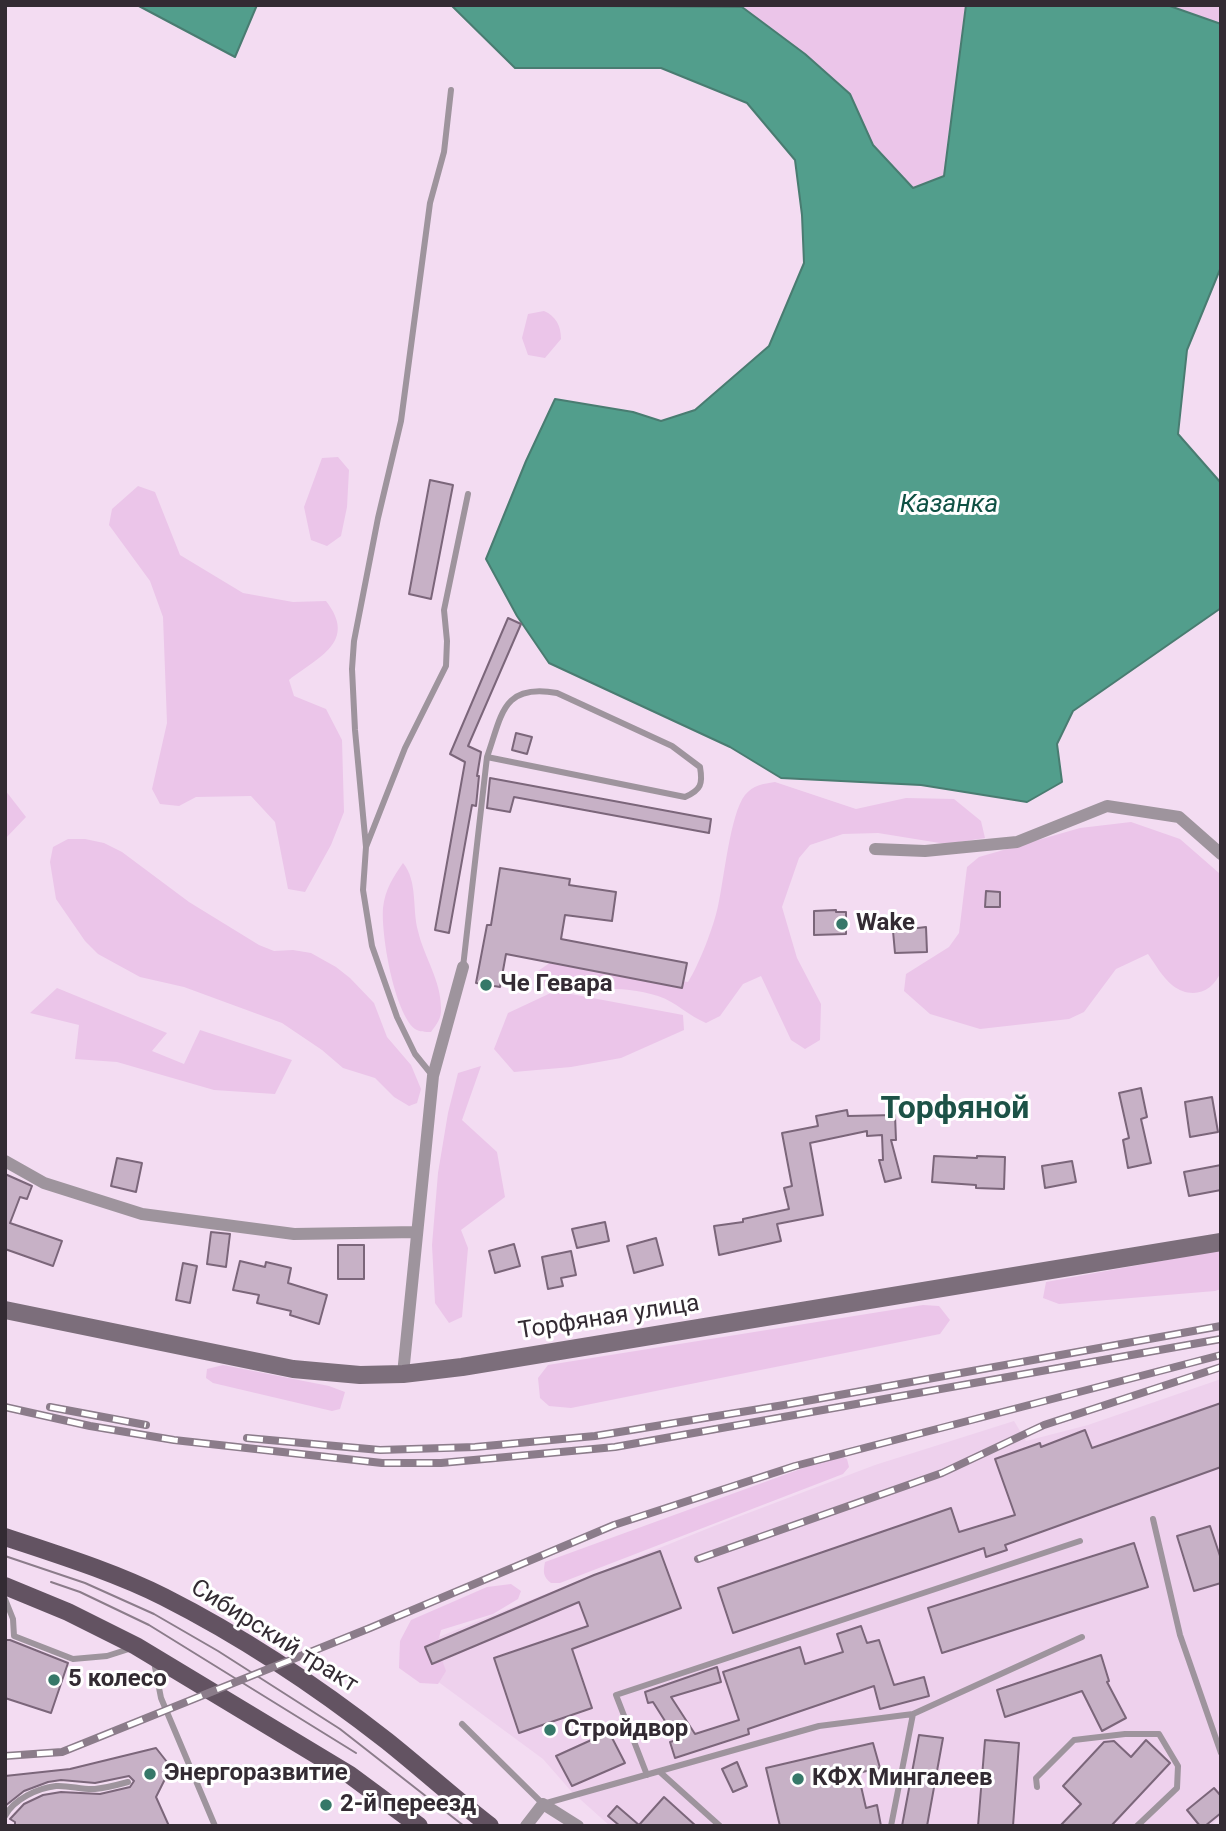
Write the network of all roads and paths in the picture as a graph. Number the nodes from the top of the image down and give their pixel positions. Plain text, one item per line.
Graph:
1 (451, 90) dead end
2 (468, 494) dead end
3 (487, 757) junction
4 (366, 848) junction
5 (875, 849) dead end
6 (1221, 853) edge
7 (463, 967) joint
8 (433, 1076) junction
9 (5, 1161) edge
10 (417, 1232) junction
11 (1221, 1242) edge
12 (5, 1310) edge
13 (403, 1374) junction
14 (1153, 1519) dead end
15 (5, 1538) edge
16 (1080, 1541) dead end
17 (5, 1586) edge
18 (5, 1599) edge
19 (1082, 1637) dead end
20 (136, 1646) junction
21 (153, 1657) junction
22 (914, 1714) junction
23 (462, 1724) dead end
24 (1221, 1753) edge
25 (660, 1772) junction
26 (648, 1775) junction
27 (128, 1782) dead end
28 (1037, 1787) dead end
29 (543, 1804) junction
30 (5, 1816) edge
31 (215, 1826) edge
32 (419, 1826) edge
33 (490, 1826) edge
34 (526, 1826) edge
35 (578, 1826) edge
36 (720, 1826) edge
37 (891, 1826) edge
38 (1137, 1826) edge

1 - 4 lane
2 - 4 lane
3 - 3 lane
3 - 7 lane
4 - 8 lane
5 - 6 street
7 - 8 street
8 - 10 street
9 - 10 street
10 - 13 street
11 - 13 street, Торфяная улица
12 - 13 street, Торфяная улица
14 - 24 lane
15 - 33 main road, Сибирский тракт
16 - 26 lane
17 - 20 main road
18 - 20 lane
19 - 22 lane
20 - 21 main road
21 - 31 lane
21 - 32 main road
22 - 25 lane
22 - 37 lane
23 - 29 lane
25 - 26 lane
25 - 36 lane
26 - 29 lane
27 - 30 lane
28 - 38 lane
29 - 34 street
29 - 35 street

